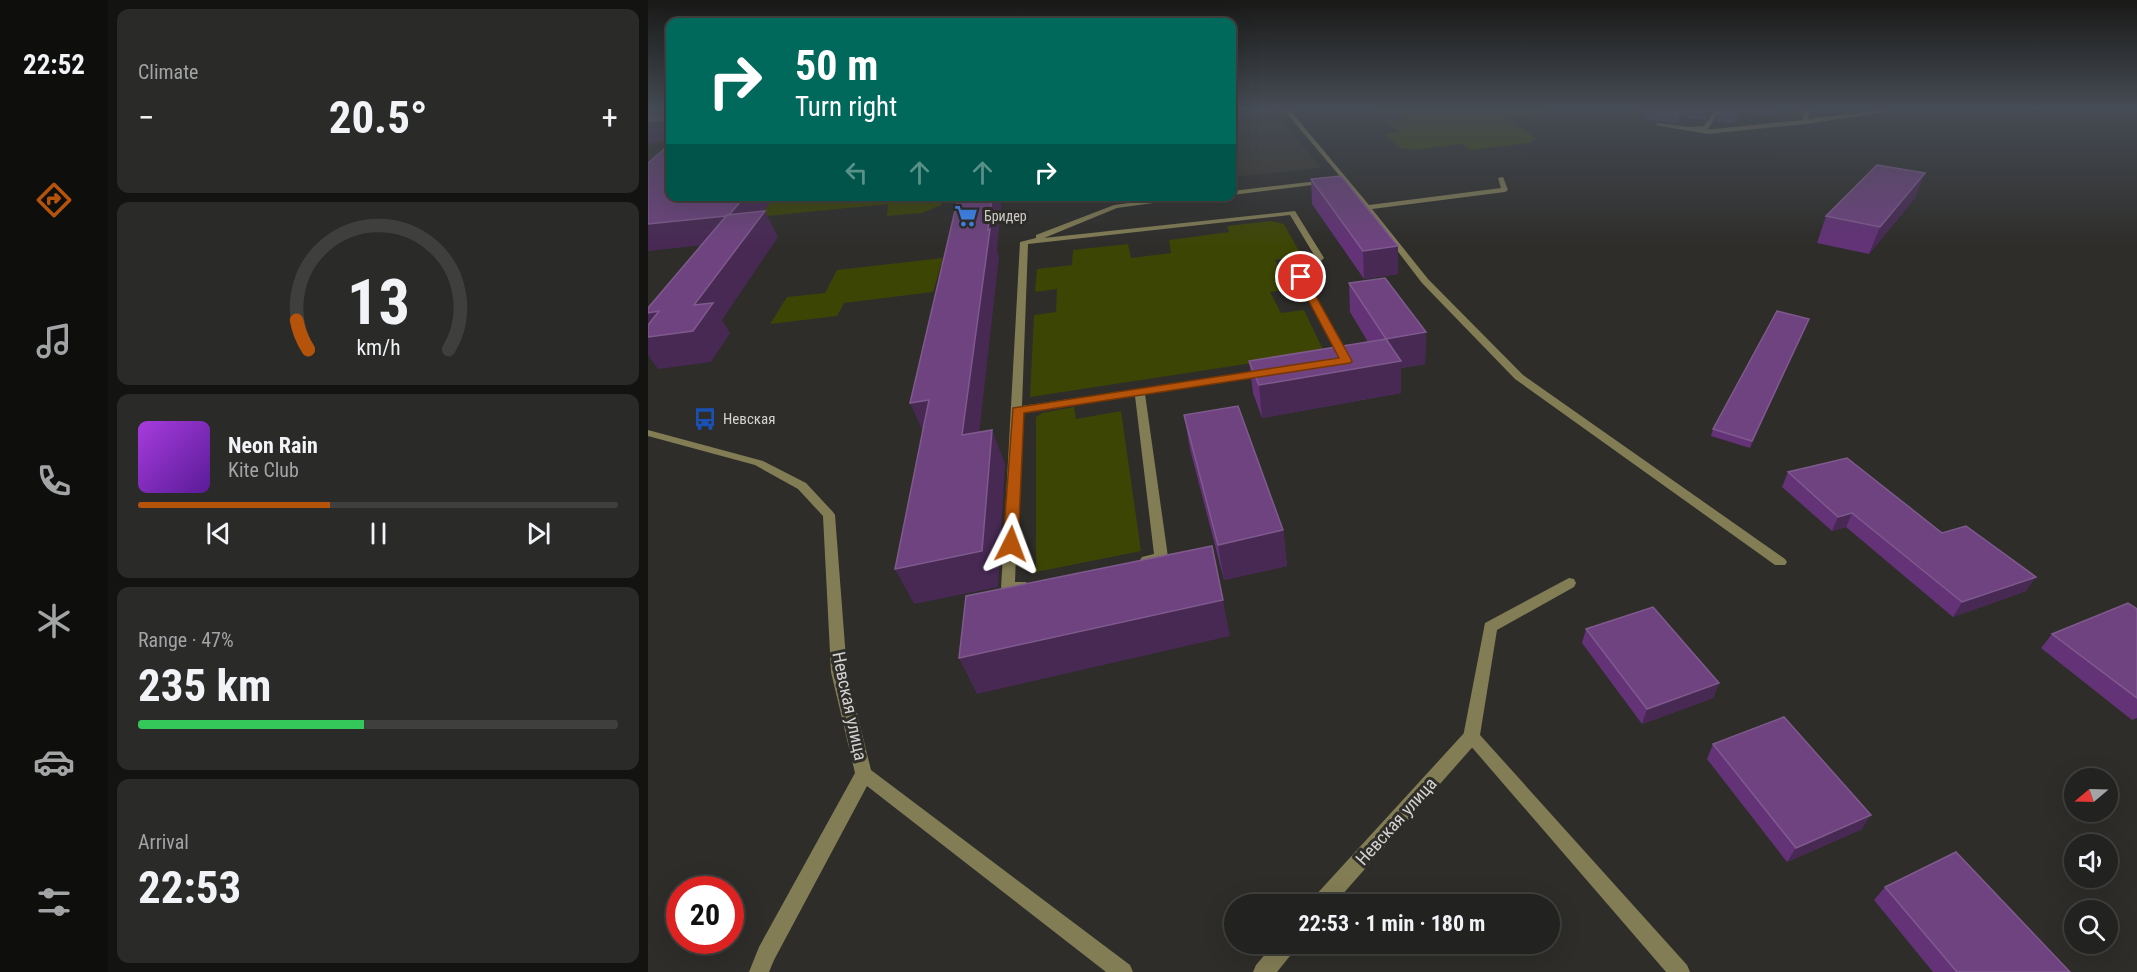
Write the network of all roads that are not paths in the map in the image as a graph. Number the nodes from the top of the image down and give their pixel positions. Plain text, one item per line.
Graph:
1 (1324, 154) edge
2 (1501, 178) dead end
3 (1346, 180) junction
4 (1236, 193) edge
5 (1159, 201) edge
6 (1368, 207) junction
7 (1024, 243) junction
8 (1335, 363) edge
9 (1277, 371) edge
10 (1140, 392) junction
11 (1018, 410) junction
12 (648, 433) edge
13 (1780, 562) dead end
14 (1129, 564) edge
15 (1569, 583) dead end
16 (1030, 584) edge
17 (1471, 737) junction
18 (864, 774) junction
19 (1330, 894) edge
20 (1278, 954) edge
21 (759, 972) edge
22 (1123, 972) edge
23 (1263, 972) edge
24 (1680, 972) edge

1 - 3 street
2 - 6 street
3 - 4 street
3 - 6 street
5 - 7 street
6 - 13 street
7 - 8 street
7 - 11 street
9 - 10 street
10 - 11 street
10 - 14 street
11 - 16 street
12 - 18 street, Невская улица
15 - 17 street
17 - 19 street, Невская улица
17 - 24 street
18 - 21 street
18 - 22 street, Невская улица
20 - 23 street

